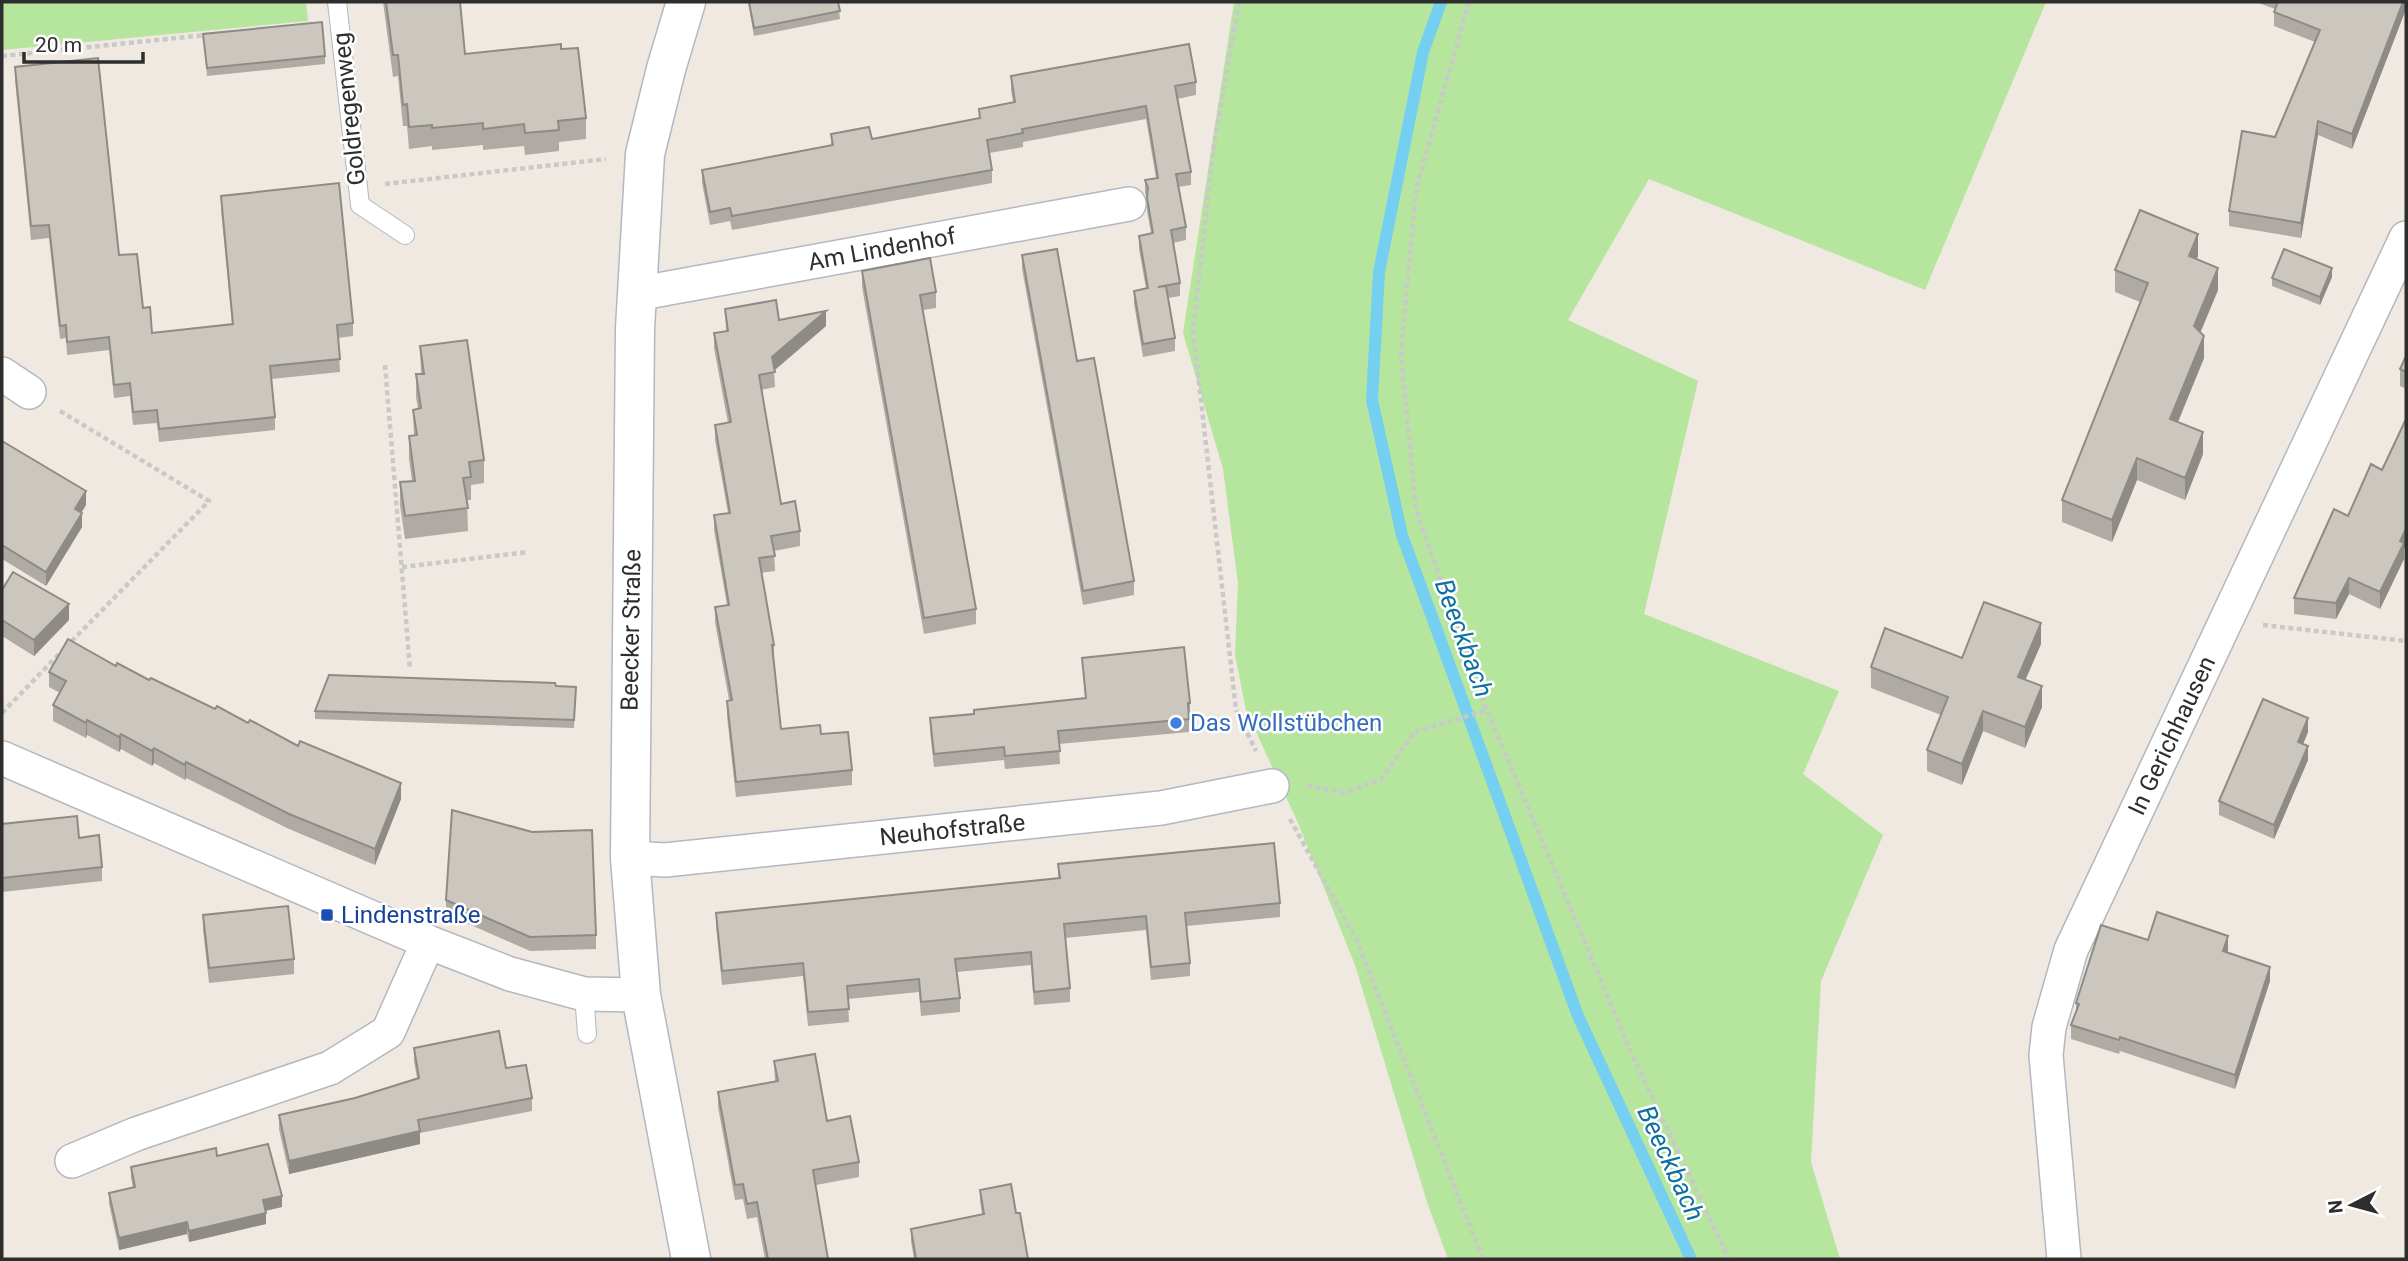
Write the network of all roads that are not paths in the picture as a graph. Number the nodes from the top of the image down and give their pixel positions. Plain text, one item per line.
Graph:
1 (337, 2) edge
2 (686, 2) edge
3 (1129, 204) dead end
4 (405, 235) dead end
5 (2406, 238) edge
6 (636, 294) junction
7 (2, 374) edge
8 (29, 392) road end
9 (2, 758) edge
10 (1272, 786) road end
11 (630, 858) junction
12 (428, 942) junction
13 (584, 994) junction
14 (641, 995) junction
15 (587, 1034) dead end
16 (72, 1161) dead end
17 (691, 1259) edge
18 (2064, 1259) edge

1 - 4 lane, Goldregenweg
2 - 6 street, Beecker Straße
3 - 6 street, Am Lindenhof
5 - 18 street, In Gerichhausen
6 - 11 street, Beecker Straße
7 - 8 street
9 - 12 street
10 - 11 street, Neuhofstraße
11 - 14 street, Beecker Straße
12 - 13 street
12 - 16 street
13 - 14 street
13 - 15 lane
14 - 17 street, Beecker Straße

